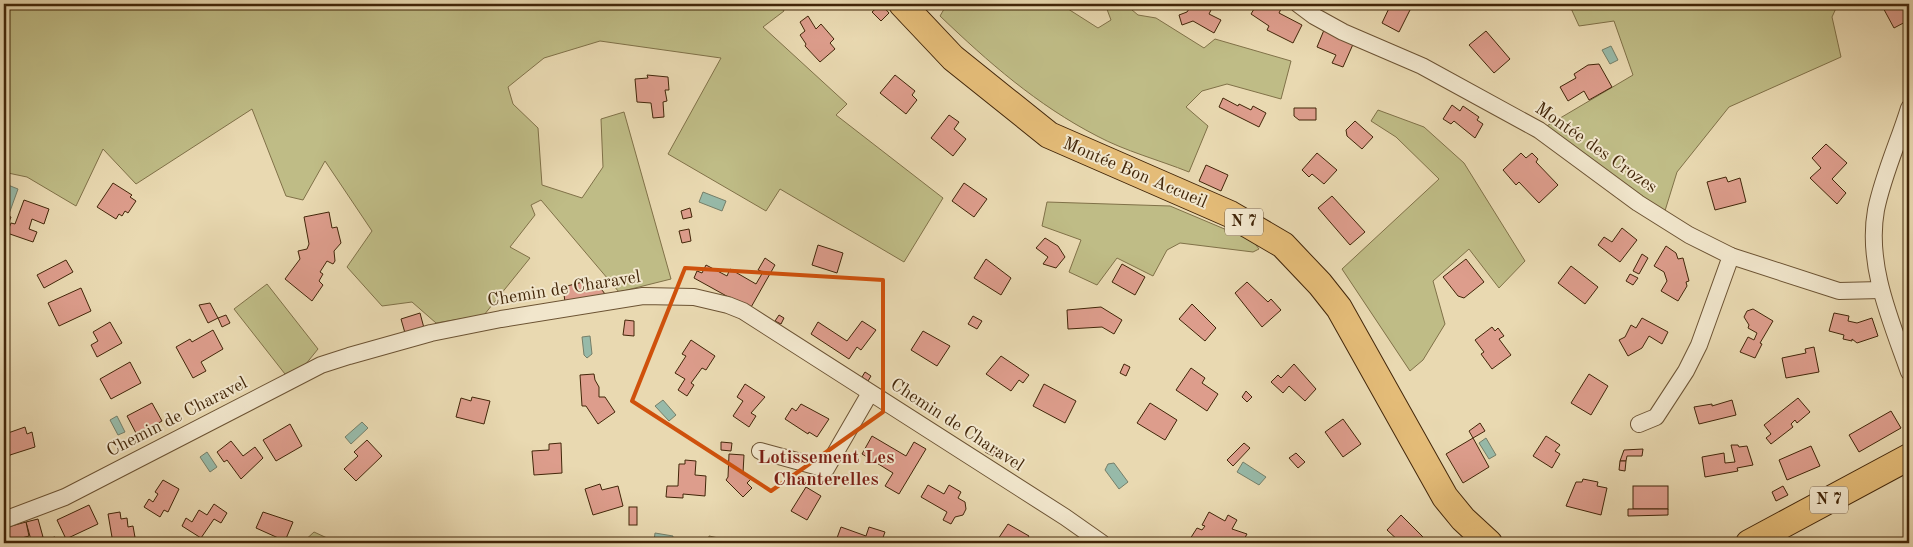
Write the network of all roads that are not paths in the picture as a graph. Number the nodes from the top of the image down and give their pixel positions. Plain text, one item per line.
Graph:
1 (902, 4) edge
2 (1298, 4) edge
3 (1909, 108) edge
4 (1731, 256) junction
5 (1881, 290) junction
6 (1909, 372) edge
7 (870, 393) junction
8 (1639, 424) dead end
9 (760, 450) dead end
10 (1909, 457) edge
11 (4, 520) edge
12 (1102, 543) edge
13 (1489, 543) edge
14 (1749, 543) edge

1 - 13 main road, Montée Bon Accueil / N 7
2 - 4 street, Montée des Crozes
3 - 5 street
4 - 5 street, Montée des Crozes
4 - 8 street
5 - 6 street
7 - 9 street
7 - 11 street, Chemin de Charavel
7 - 12 street, Chemin de Charavel
10 - 14 main road, N 7

